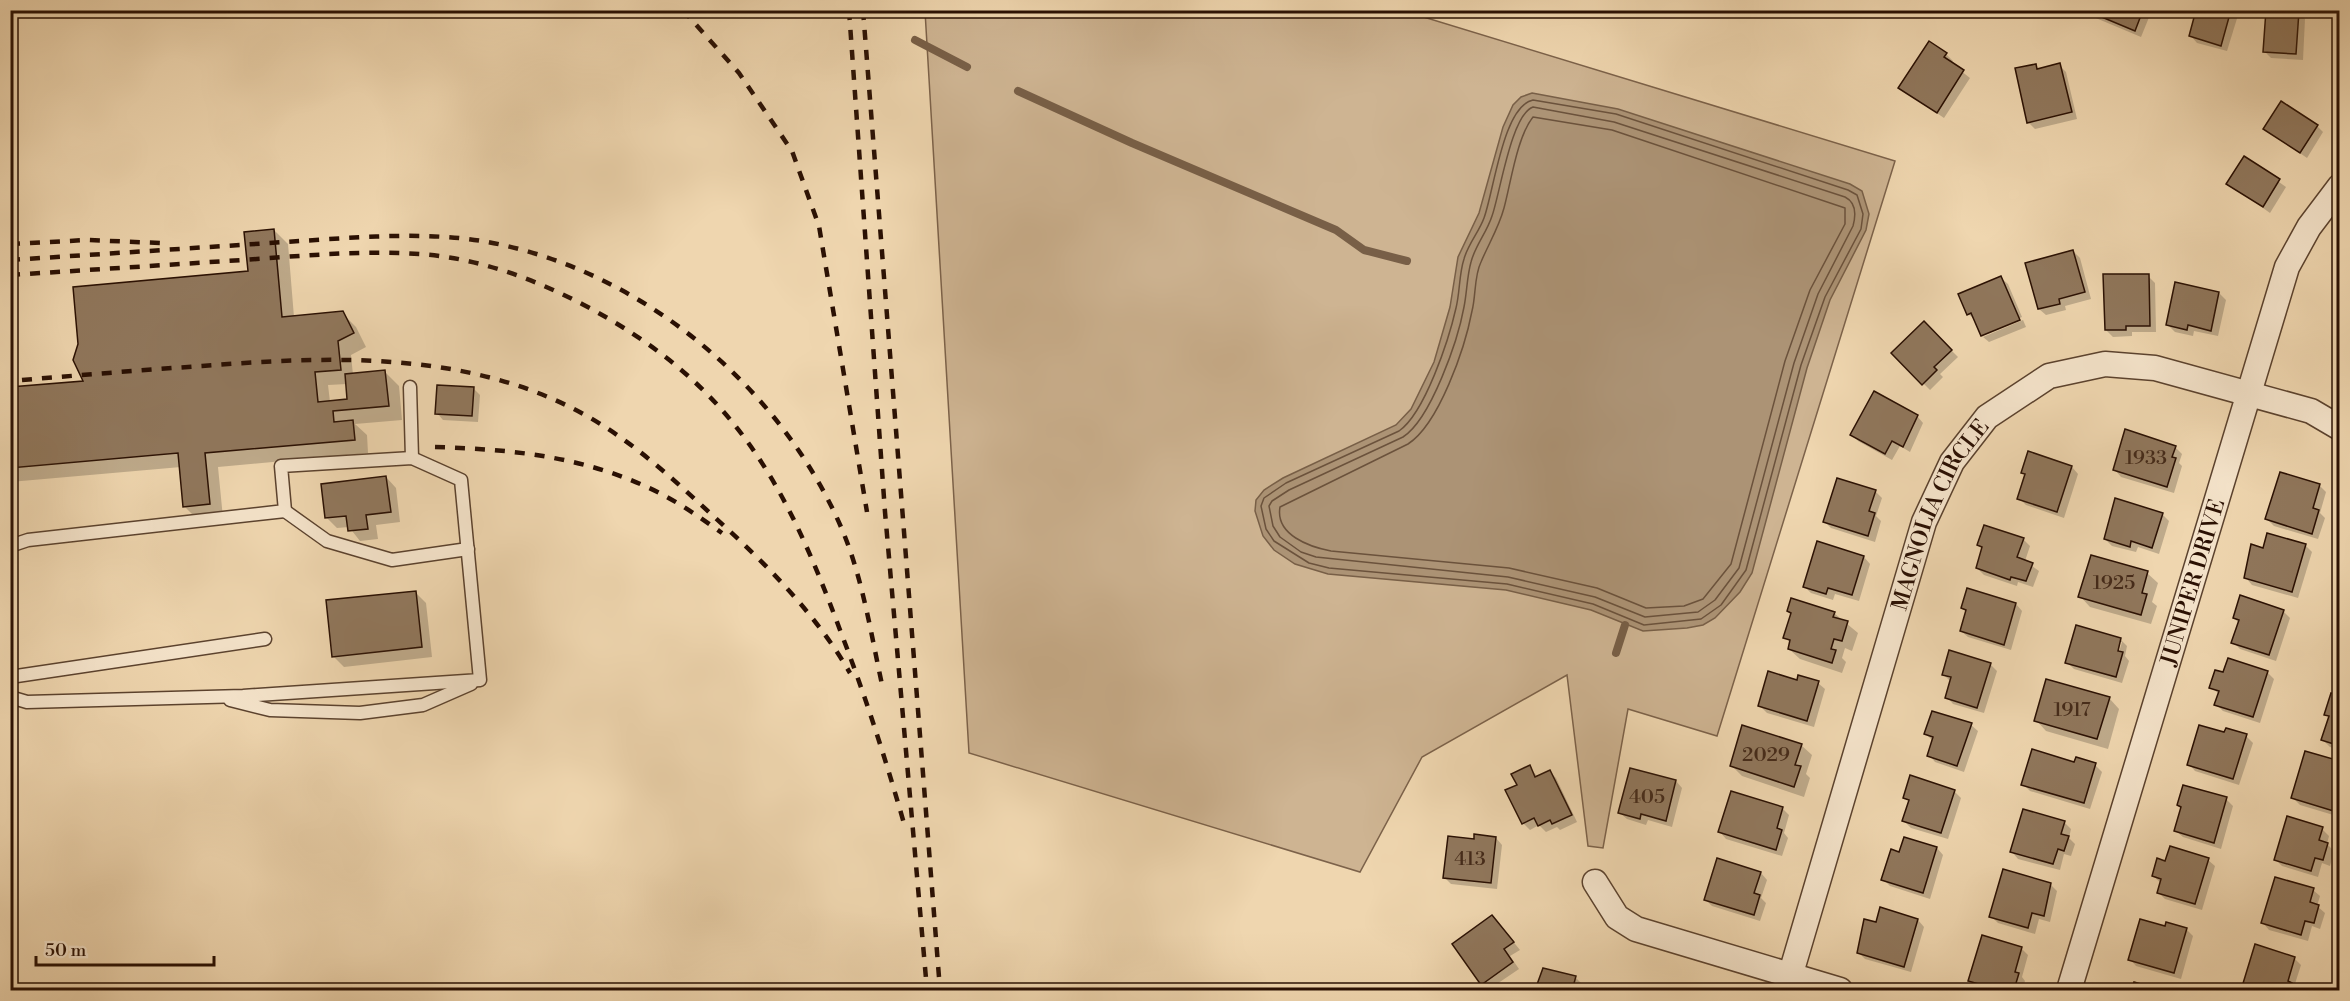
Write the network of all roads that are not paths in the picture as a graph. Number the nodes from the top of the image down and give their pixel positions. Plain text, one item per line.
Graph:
1 (2340, 186) edge
2 (410, 387) dead end
3 (2248, 394) junction
4 (2340, 428) edge
5 (412, 458) junction
6 (285, 511) junction
7 (10, 546) edge
8 (468, 549) junction
9 (265, 639) dead end
10 (10, 677) edge
11 (480, 680) junction
12 (216, 697) junction
13 (10, 698) edge
14 (1595, 882) dead end
15 (1788, 983) edge
16 (1840, 990) edge
17 (2069, 990) edge

1 - 3 street, JUNIPER DRIVE
2 - 5 lane
3 - 4 street, MAGNOLIA CIRCLE
3 - 15 street, MAGNOLIA CIRCLE
3 - 17 street, JUNIPER DRIVE
5 - 6 lane
5 - 8 lane
6 - 7 lane
6 - 8 lane
8 - 11 lane
9 - 10 lane
11 - 12 lane
11 - 12 lane
12 - 13 lane
14 - 15 street
15 - 16 street

